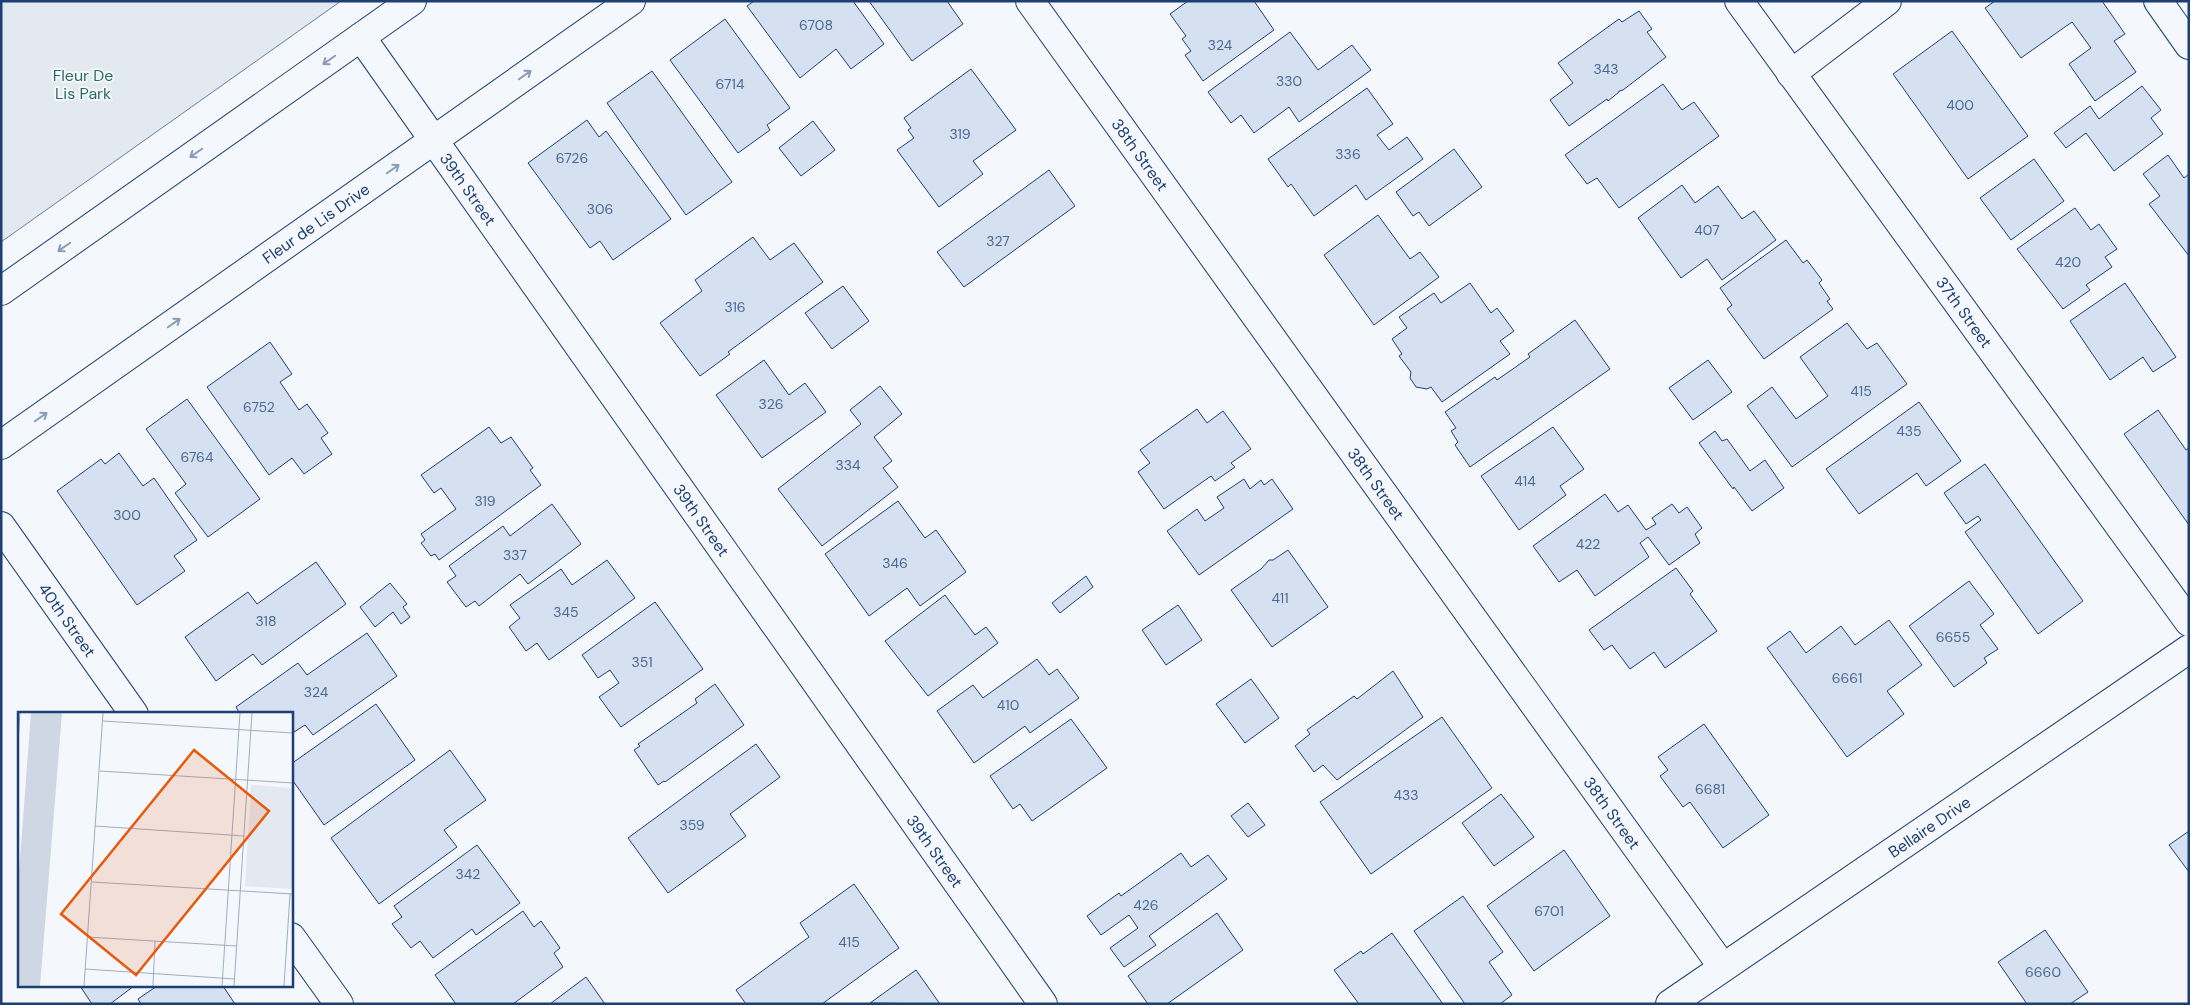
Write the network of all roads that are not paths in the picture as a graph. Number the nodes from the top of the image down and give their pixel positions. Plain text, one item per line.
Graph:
1 (412, 1) edge
2 (631, 1) edge
3 (1030, 1) edge
4 (1739, 1) edge
5 (1887, 1) edge
6 (2158, 1) edge
7 (361, 37) junction
8 (2189, 44) edge
9 (1791, 74) junction
10 (433, 140) junction
11 (1, 291) edge
12 (1, 445) edge
13 (1, 526) edge
14 (2189, 622) edge
15 (2189, 649) edge
16 (133, 712) edge
17 (292, 938) edge
18 (1722, 966) junction
19 (339, 1004) edge
20 (1043, 1004) edge
21 (1670, 1004) edge

1 - 7 street
10 -> 2 street, Fleur de Lis Drive
3 - 18 street, 38th Street
4 - 9 street, 37th Street
5 - 9 street
6 - 8 street
7 - 10 street, 39th Street
7 -> 11 street
9 - 14 street, 37th Street
12 -> 10 street, Fleur de Lis Drive
10 - 20 street, 39th Street
13 - 16 street, 40th Street
15 - 18 street, Bellaire Drive
17 - 19 street
18 - 21 street, Bellaire Drive

